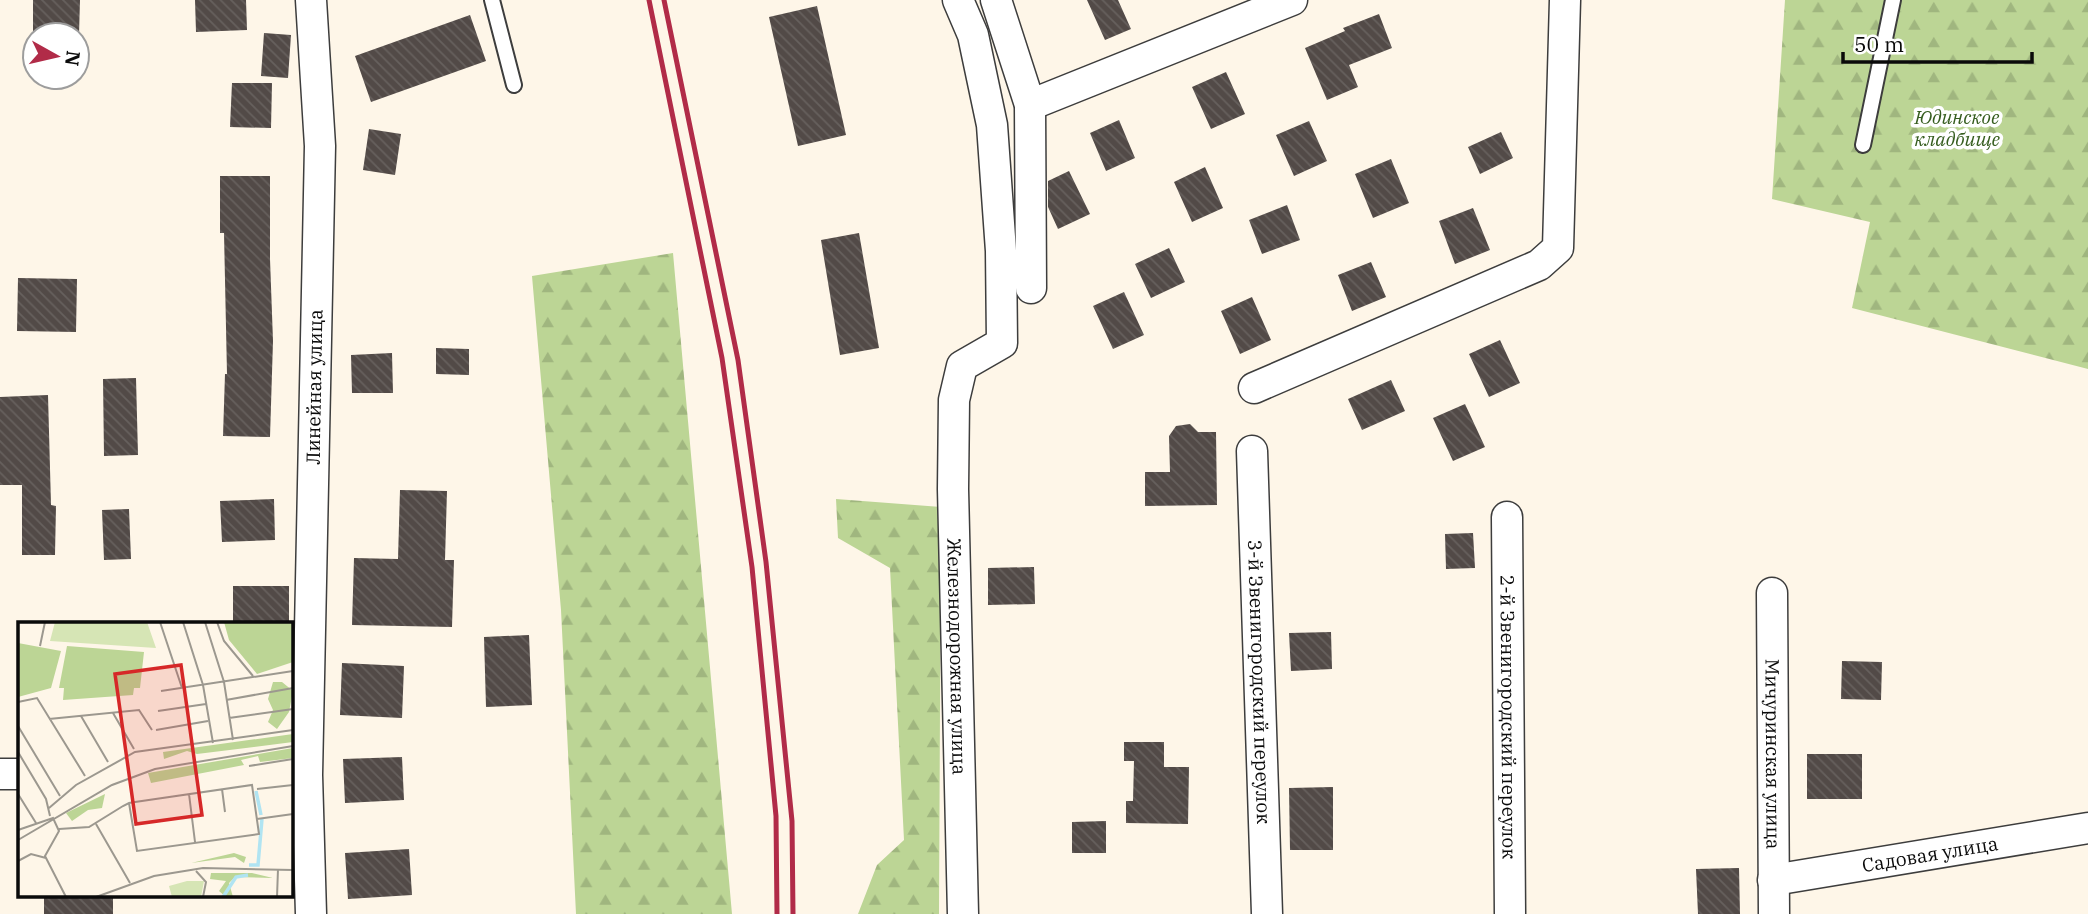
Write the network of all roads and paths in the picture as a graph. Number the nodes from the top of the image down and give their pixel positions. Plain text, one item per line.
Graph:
1 (311, 0) edge
2 (492, 0) edge
3 (958, 0) edge
4 (996, 0) edge
5 (1292, 0) edge
6 (1565, 0) edge
7 (1893, 0) edge
8 (514, 85) dead end
9 (1030, 105) junction
10 (1863, 145) dead end
11 (1031, 288) dead end
12 (1254, 388) dead end
13 (1252, 451) dead end
14 (1507, 517) dead end
15 (1772, 593) dead end
16 (0, 774) edge
17 (18, 774) edge
18 (299, 775) edge
19 (2088, 828) edge
20 (1773, 880) junction
21 (311, 914) edge
22 (963, 914) edge
23 (1267, 914) edge
24 (1510, 914) edge
25 (1774, 914) edge

1 - 18 street, Линейная улица
2 - 8 lane
3 - 22 street, Железнодорожная улица
4 - 9 street
5 - 9 street
6 - 12 street
7 - 10 lane
9 - 11 street
13 - 23 street, 3-й Звенигородский переулок
14 - 24 street, 2-й Звенигородский переулок
15 - 20 street, Мичуринская улица
16 - 17 street
18 - 21 street, Линейная улица
19 - 20 street, Садовая улица
20 - 25 street, Мичуринская улица

